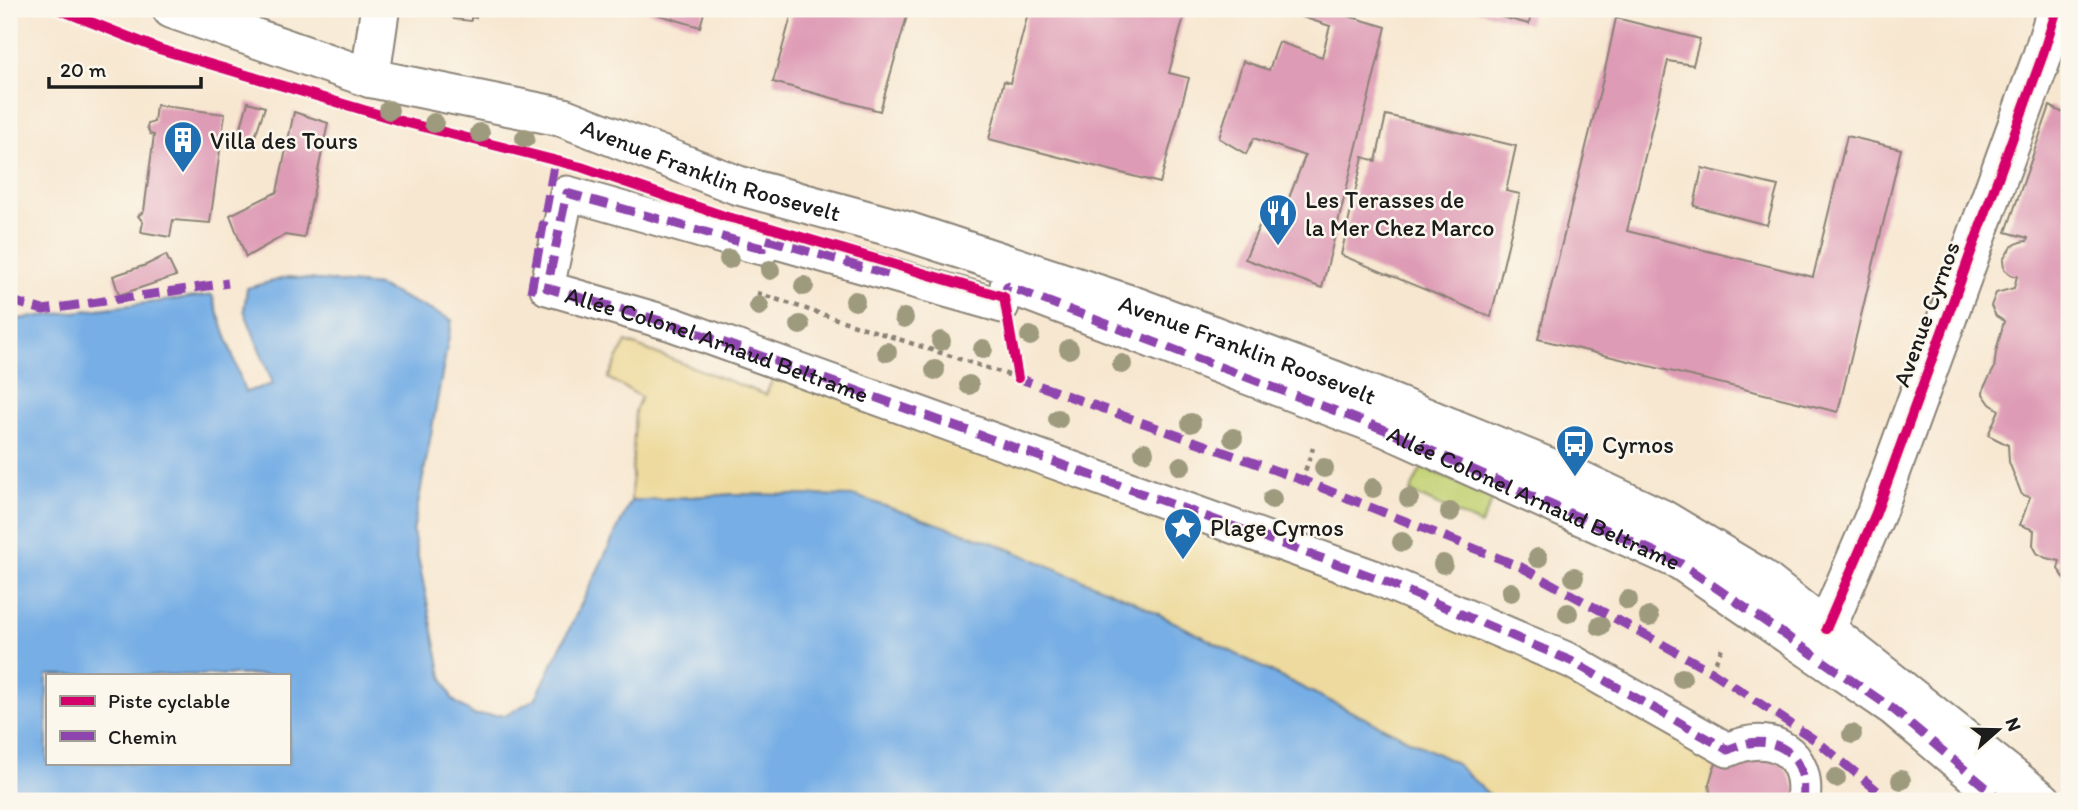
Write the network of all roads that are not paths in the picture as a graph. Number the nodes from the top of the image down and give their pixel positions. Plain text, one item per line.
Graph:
1 (172, 9) edge
2 (380, 9) edge
3 (2057, 9) edge
4 (2055, 67) edge
5 (370, 78) junction
6 (1826, 629) junction
7 (1803, 801) edge
8 (2001, 801) edge
9 (2042, 801) edge

1 - 5 main road, Avenue Franklin Roosevelt
2 - 5 main road
3 - 4 main road, Avenue Cyrnos
4 - 6 main road, Avenue Cyrnos
5 - 6 main road, Avenue Franklin Roosevelt
6 - 9 main road, Avenue Franklin Roosevelt
7 - 8 street, Allée Colonel Arnaud Beltrame

